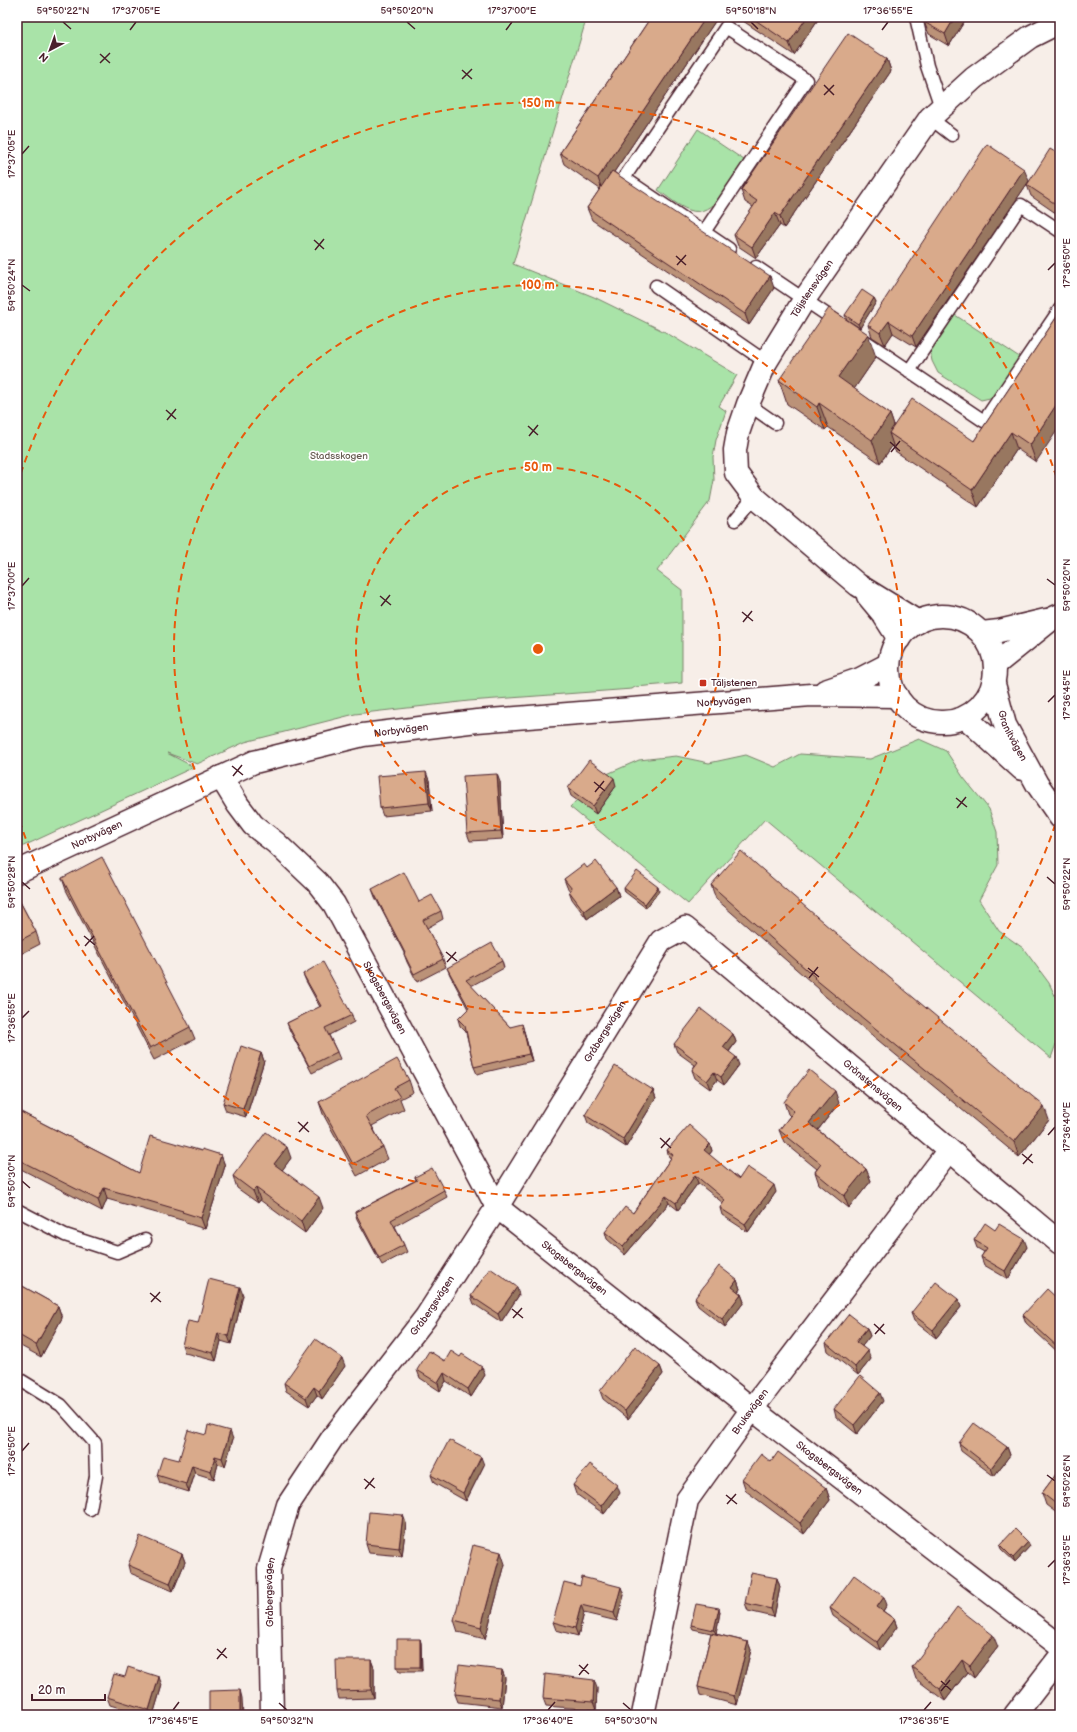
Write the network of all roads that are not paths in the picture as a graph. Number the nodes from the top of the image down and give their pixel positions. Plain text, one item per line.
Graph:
1 (916, 17) edge
2 (1060, 22) edge
3 (936, 113) junction
4 (952, 135) dead end
5 (704, 232) junction
6 (1060, 232) edge
7 (656, 286) dead end
8 (804, 300) junction
9 (1060, 309) edge
10 (870, 326) edge
11 (862, 339) junction
12 (766, 362) junction
13 (909, 371) junction
14 (748, 404) junction
15 (775, 423) dead end
16 (754, 497) junction
17 (735, 520) dead end
18 (858, 585) junction
19 (1056, 617) edge
20 (918, 622) junction
21 (982, 633) junction
22 (899, 639) junction
23 (889, 664) junction
24 (995, 674) junction
25 (811, 695) junction
26 (897, 696) junction
27 (966, 718) junction
28 (221, 776) junction
29 (1037, 784) junction
30 (1060, 817) edge
31 (17, 872) edge
32 (686, 928) joint
33 (949, 1150) junction
34 (497, 1207) junction
35 (17, 1210) edge
36 (145, 1240) dead end
37 (1060, 1243) edge
38 (17, 1378) edge
39 (752, 1408) junction
40 (90, 1509) dead end
41 (1060, 1646) edge
42 (1060, 1657) edge
43 (272, 1715) edge
44 (643, 1715) edge
45 (1015, 1715) edge

1 - 3 lane
2 - 3 street, Täljstensvägen
3 - 4 lane
3 - 8 street, Täljstensvägen
5 - 5 lane
5 - 8 lane
6 - 13 lane
7 - 12 lane
8 - 11 lane
8 - 12 street, Täljstensvägen
9 - 13 lane
10 - 11 lane
11 - 13 lane
12 - 14 street, Täljstensvägen
14 - 15 lane
14 - 16 street, Täljstensvägen
16 - 17 lane
16 - 18 street, Täljstensvägen
18 - 20 street, Täljstensvägen
18 - 22 street, Täljstensvägen
19 - 21 street
19 - 24 street
20 - 21 street
20 - 22 street
21 - 24 street
22 - 23 street
23 - 25 street, Norbyvägen
23 - 26 street
24 - 27 street
24 - 29 street, Granitvägen
25 - 26 street, Norbyvägen
25 - 28 street, Norbyvägen
26 - 27 street
27 - 29 street, Granitvägen
28 - 31 street, Norbyvägen
28 - 34 street, Skogsbergsvägen
29 - 30 street, Granitvägen
32 - 33 street, Grönstensvägen
32 - 34 street, Gråbergsvägen
33 - 37 street, Grönstensvägen
33 - 39 street, Bruksvägen
34 - 39 street, Skogsbergsvägen
34 - 43 street, Gråbergsvägen
35 - 36 lane
38 - 40 lane
39 - 41 street, Skogsbergsvägen
39 - 44 street, Bruksvägen
42 - 45 street

